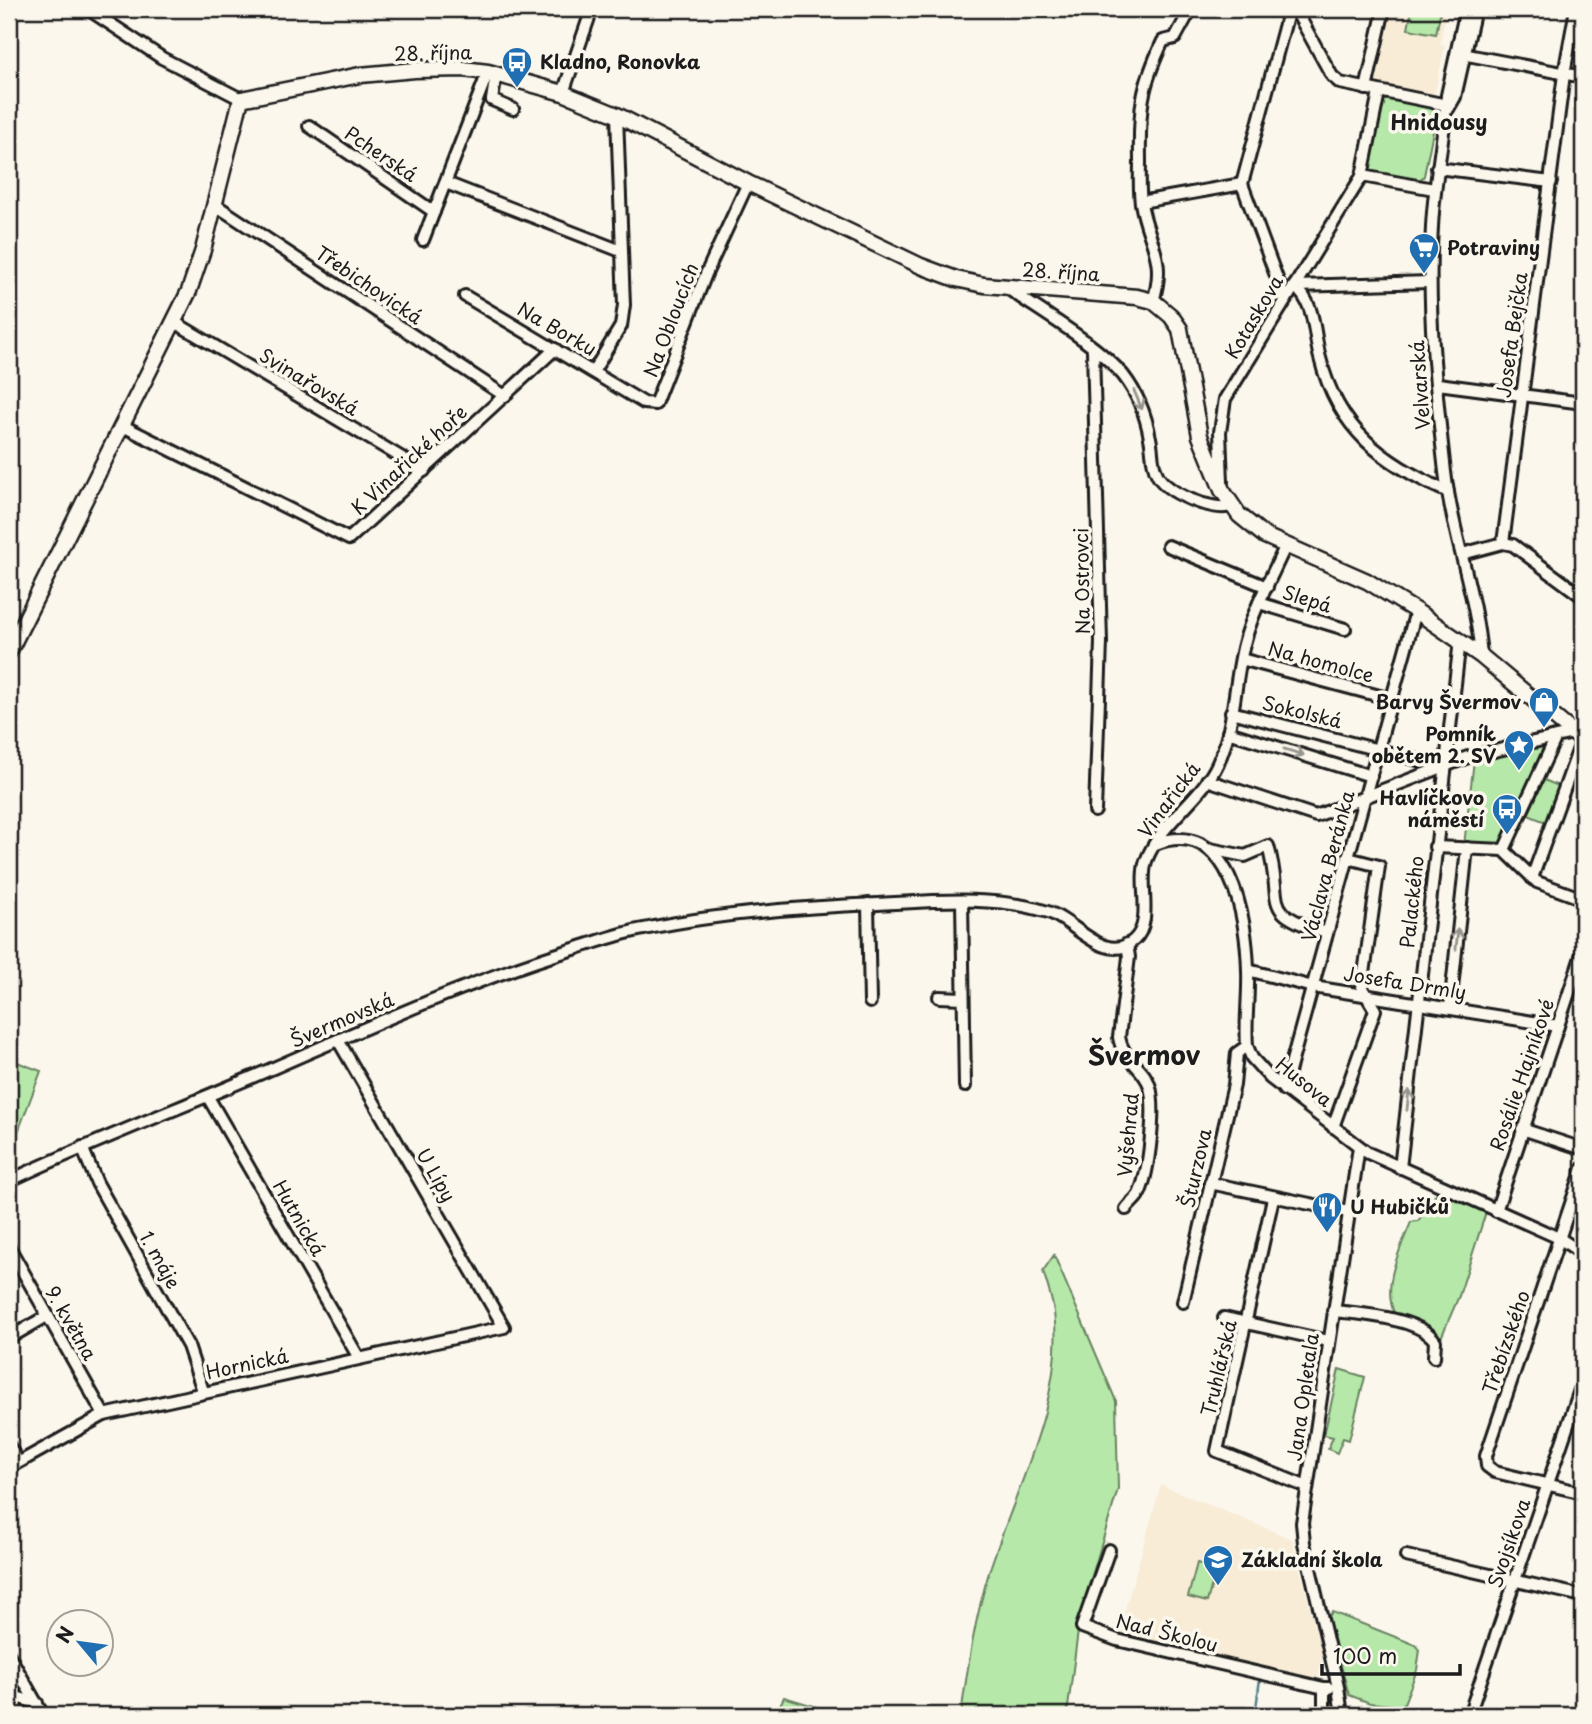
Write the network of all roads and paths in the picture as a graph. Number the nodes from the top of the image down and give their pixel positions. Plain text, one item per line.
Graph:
1 (88, 9) edge
2 (592, 9) edge
3 (1191, 9) edge
4 (1289, 9) edge
5 (1295, 9) edge
6 (1384, 9) edge
7 (1466, 9) edge
8 (1475, 9) edge
9 (1576, 9) edge
10 (1461, 54) junction
11 (492, 73) junction
12 (1564, 74) junction
13 (1583, 77) edge
14 (1366, 89) junction
15 (1379, 92) junction
16 (563, 93) junction
17 (241, 99) junction
18 (1448, 107) junction
19 (513, 109) dead end
20 (617, 115) junction
21 (309, 125) dead end
22 (1437, 168) junction
23 (1362, 176) junction
24 (1551, 182) junction
25 (446, 183) junction
26 (748, 183) junction
27 (1242, 184) junction
28 (1434, 189) junction
29 (1141, 202) junction
30 (214, 204) junction
31 (435, 212) junction
32 (424, 240) dead end
33 (621, 251) junction
34 (1430, 282) junction
35 (1294, 286) junction
36 (1007, 288) junction
37 (465, 296) dead end
38 (1285, 300) junction
39 (1153, 301) junction
40 (176, 323) junction
41 (555, 349) junction
42 (1093, 350) junction
43 (593, 372) junction
44 (1438, 384) junction
45 (1521, 393) junction
46 (505, 396) junction
47 (1583, 402) edge
48 (123, 426) junction
49 (424, 471) junction
50 (1222, 489) junction
51 (1448, 492) junction
52 (1231, 506) junction
53 (1503, 542) junction
54 (1168, 546) dead end
55 (1286, 547) junction
56 (1462, 554) junction
57 (1267, 587) junction
58 (1583, 597) edge
59 (1259, 603) junction
60 (1416, 611) junction
61 (1345, 629) dead end
62 (1460, 640) junction
63 (9, 652) edge
64 (1481, 656) junction
65 (1241, 659) junction
66 (1391, 699) junction
67 (1231, 712) junction
68 (1228, 732) junction
69 (1579, 738) edge
70 (1555, 739) junction
71 (1378, 749) junction
72 (1445, 767) junction
73 (1371, 776) junction
74 (1207, 780) junction
75 (1365, 797) junction
76 (1096, 811) dead end
77 (1155, 844) junction
78 (1435, 847) junction
79 (1210, 849) junction
80 (1467, 849) junction
81 (1504, 850) junction
82 (1348, 858) junction
83 (1532, 878) junction
84 (1583, 899) edge
85 (962, 901) junction
86 (868, 904) junction
87 (1327, 933) junction
88 (1127, 944) junction
89 (1583, 951) edge
90 (1248, 970) junction
91 (1313, 986) junction
92 (1366, 993) junction
93 (939, 997) dead end
94 (963, 998) junction
95 (870, 1002) dead end
96 (1418, 1003) junction
97 (1450, 1007) junction
98 (1558, 1026) junction
99 (338, 1040) junction
100 (1247, 1046) junction
101 (965, 1086) dead end
102 (1284, 1090) junction
103 (208, 1097) junction
104 (1333, 1127) junction
105 (1522, 1129) junction
106 (82, 1147) junction
107 (1359, 1147) junction
108 (1583, 1149) edge
109 (1400, 1168) junction
110 (1583, 1168) edge
111 (9, 1181) edge
112 (1210, 1183) junction
113 (1273, 1198) junction
114 (1126, 1209) dead end
115 (1496, 1210) junction
116 (1348, 1212) junction
117 (1559, 1238) junction
118 (9, 1247) edge
119 (1583, 1254) edge
120 (1183, 1302) dead end
121 (1333, 1311) junction
122 (47, 1316) junction
123 (1224, 1318) dead end
124 (1247, 1325) junction
125 (504, 1327) joint
126 (9, 1338) edge
127 (1328, 1341) junction
128 (1434, 1357) dead end
129 (359, 1358) junction
130 (1583, 1381) edge
131 (203, 1391) junction
132 (104, 1415) junction
133 (9, 1446) edge
134 (14, 1465) edge
135 (1548, 1484) junction
136 (1307, 1487) junction
137 (1583, 1493) edge
138 (1109, 1550) dead end
139 (1406, 1556) dead end
140 (1514, 1582) junction
141 (1583, 1596) edge
142 (9, 1655) edge
143 (1338, 1687) junction
144 (1324, 1688) junction
145 (9, 1695) edge
146 (37, 1703) junction
147 (43, 1715) edge
148 (1324, 1715) edge
149 (1342, 1715) edge
150 (1469, 1715) edge

1 - 17 street
2 - 16 street
3 - 29 street
4 - 27 street
5 - 14 street
6 - 14 street
7 - 10 street, Velvarská
8 - 10 street, Velvarská
9 - 12 street, Josefa Bejčka
10 - 12 street
10 - 18 street, Velvarská
11 - 16 main road, 28. října
11 - 17 main road, 28. října
11 - 19 street
11 - 25 street
12 - 13 street
12 - 24 street, Josefa Bejčka
14 - 15 street
15 - 18 street
15 - 23 street
16 - 20 main road, 28. října
17 - 30 main road
18 - 22 street, Velvarská
20 - 26 main road, 28. října
20 - 33 street, Na Borku
21 - 31 street, Pcherská
22 - 24 street
22 - 28 street, Velvarská
23 - 28 street
23 - 35 street, Kotaskova
24 - 45 street, Josefa Bejčka
25 - 31 street
25 - 33 street
26 - 36 main road, 28. října
26 - 43 street, Na Obloucích
27 - 29 street
27 - 38 street
28 - 34 street, Velvarská
29 - 39 street
30 - 40 main road
30 - 46 street, Třebichovická
31 - 32 street
33 - 43 street, Na Borku
34 - 35 street
34 - 44 street, Velvarská
35 - 38 street, Kotaskova
35 - 51 street
36 - 39 main road, 28. října
36 - 42 street
37 - 41 street, Na Borku
38 - 50 street, Kotaskova
39 - 50 main road
40 - 48 main road
40 - 49 street, Svinařovská
41 - 43 street, Na Borku
41 - 46 street, K Vinařické hoře
42 -> 52 street
42 - 76 street, Na Ostrovci
44 - 45 street
44 - 51 street, Velvarská
45 - 47 street
45 - 53 street, Josefa Bejčka
46 - 49 street, K Vinařické hoře
48 - 49 street, K Vinařické hoře
48 - 63 main road
50 - 52 main road
51 - 56 street, Velvarská
52 - 55 main road
53 - 56 street
53 - 58 street
54 - 57 street
55 - 57 street, Vinařická
55 - 60 main road
56 - 64 street, Velvarská
57 - 59 street, Vinařická
59 - 61 street, Slepá
59 - 65 street, Vinařická
60 - 62 main road
60 - 66 street, Václava Beránka
62 - 64 main road
62 - 72 street, Palackého
64 - 69 main road
65 - 66 street, Na homolce
65 - 67 street, Vinařická
66 - 71 street, Václava Beránka
67 - 68 street, Vinařická
67 - 71 street, Sokolská
68 -> 73 street
68 - 74 street, Vinařická
69 - 70 street
69 - 83 street
70 - 72 street
70 - 81 street
71 - 72 street, Sokolská
71 - 73 street, Václava Beránka
72 - 75 street
72 - 78 street, Palackého
73 - 75 street, Václava Beránka
74 - 75 street
74 - 77 street, Vinařická
75 - 82 street, Václava Beránka
77 - 79 street
77 - 88 street, Vinařická
78 - 80 street
78 - 96 street, Palackého
79 - 87 street
79 - 90 street
80 - 81 street
97 -> 80 street
81 - 83 street
82 - 87 street, Václava Beránka
82 - 92 street
83 - 84 street
85 - 86 street
85 - 88 street
85 - 94 street
86 - 95 street
86 - 99 street, Švermovská
87 - 91 street, Václava Beránka
88 - 114 street, Vyšehrad
89 - 98 street, Rosálie Hajníkové
90 - 91 street, Josefa Drmly
90 - 100 street
91 - 92 street, Josefa Drmly
91 - 102 street, Václava Beránka
92 - 96 street, Josefa Drmly
92 - 104 street
93 - 94 street
94 - 101 street
96 - 97 street, Josefa Drmly
109 -> 96 street, Palackého
97 - 98 street, Josefa Drmly
98 - 105 street, Rosálie Hajníkové
99 - 103 street, Švermovská
99 - 125 street, U Lípy
100 - 102 street, Husova
100 - 112 street, Šturzova
102 - 104 street, Husova
103 - 106 street, Švermovská
103 - 129 street, Hutnická
104 - 107 street, Husova
105 - 108 street
105 - 115 street, Rosálie Hajníkové
106 - 111 street, Švermovská
106 - 131 street, 1. máje
107 - 109 street, Husova
107 - 116 street, Jana Opletala
109 - 115 street, Husova
110 - 117 street, Třebízského
112 - 113 street
112 - 120 street, Šturzova
113 - 116 street
113 - 124 street, Truhlářská
115 - 117 street, Husova
116 - 121 street, Jana Opletala
117 - 119 street, Husova
117 - 135 street, Třebízského
118 - 122 street, 9. května
121 - 127 street, Jana Opletala
121 - 128 street, Jana Opletala
122 - 126 street
122 - 132 street, 9. května
123 - 124 street
124 - 127 street
124 - 136 street, Truhlářská
125 - 129 street, Hornická
127 - 136 street, Jana Opletala
129 - 131 street, Hornická
130 - 135 street, Svojsíkova
131 - 132 street, Hornická
132 - 134 street, Hornická
133 - 134 street
135 - 137 street
135 - 140 street, Svojsíkova
136 - 143 street, Jana Opletala
138 - 144 street, Nad Školou
139 - 140 street
140 - 141 street
140 - 150 street, Svojsíkova
142 - 146 street
143 - 144 street
143 - 149 street, Jana Opletala
144 - 148 street
145 - 146 street
146 - 147 street

